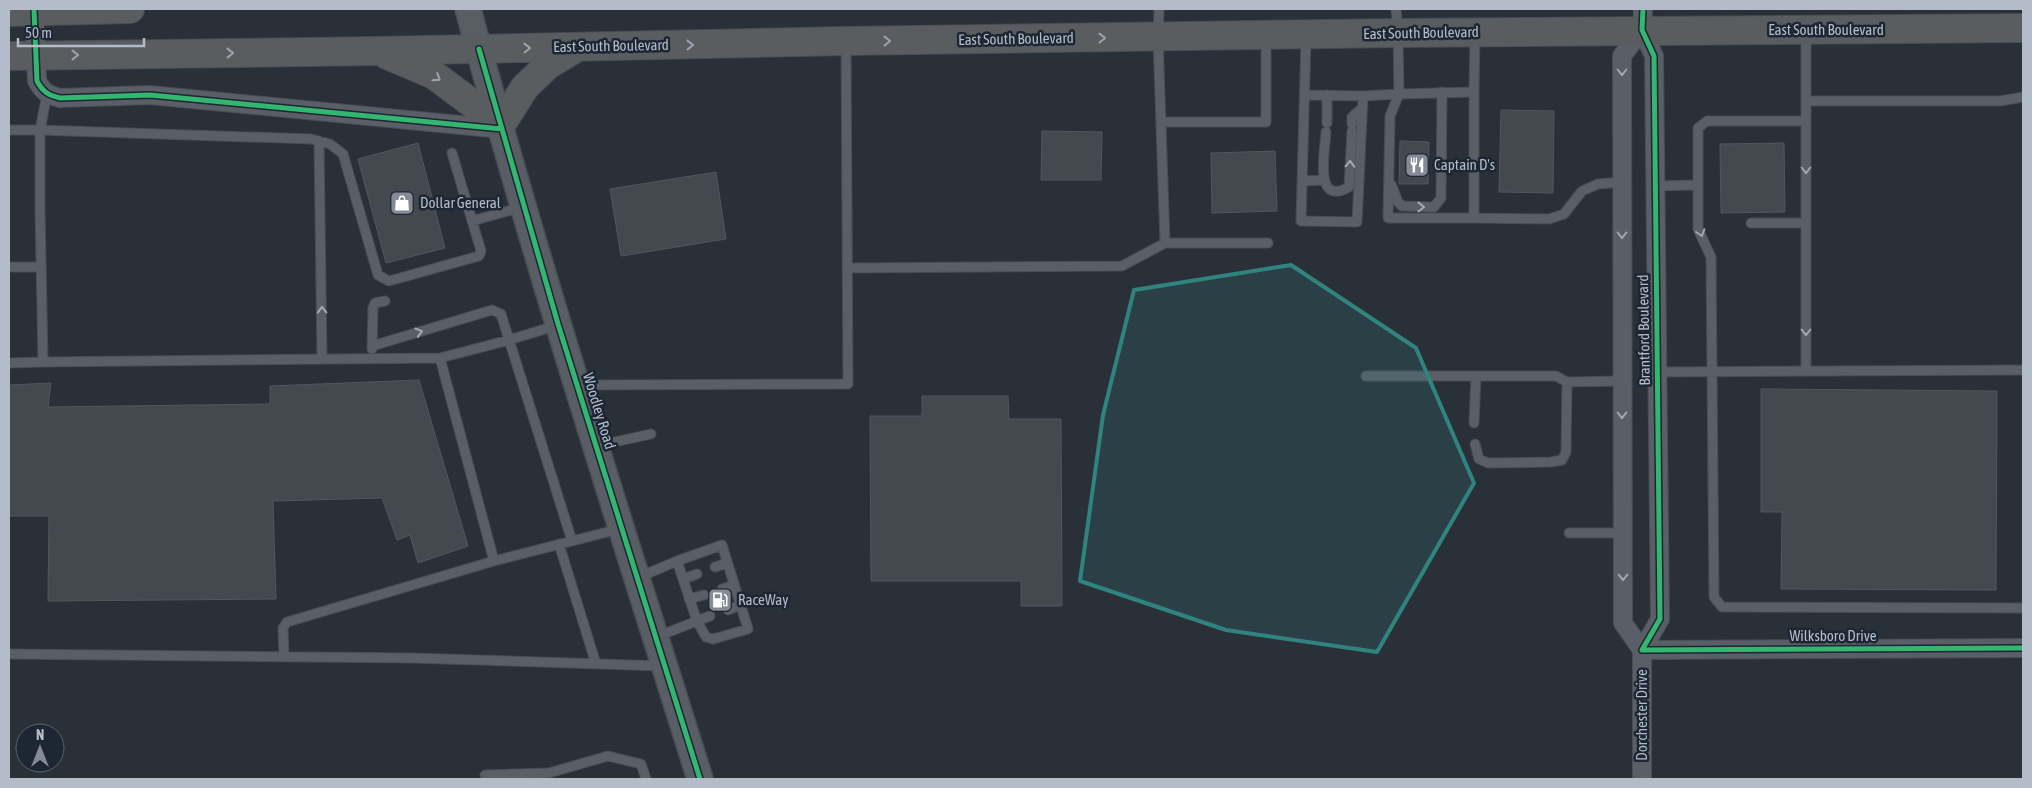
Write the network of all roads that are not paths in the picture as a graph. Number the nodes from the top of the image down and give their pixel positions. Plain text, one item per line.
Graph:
1 (130, 9) edge
2 (468, 9) edge
3 (1159, 9) edge
4 (26, 11) edge
5 (1643, 20) edge
6 (1397, 21) edge
7 (2023, 28) edge
8 (1806, 30) junction
9 (1475, 32) junction
10 (1306, 35) junction
11 (1266, 36) junction
12 (1158, 37) junction
13 (846, 41) junction
14 (578, 47) junction
15 (479, 50) junction
16 (376, 51) junction
17 (36, 55) junction
18 (9, 56) edge
19 (1442, 92) junction
20 (1474, 92) junction
21 (46, 94) junction
22 (1399, 94) junction
23 (1304, 95) junction
24 (1327, 95) junction
25 (1363, 96) junction
26 (2023, 97) edge
27 (1806, 101) junction
28 (1363, 107) junction
29 (1806, 121) junction
30 (1161, 122) junction
31 (501, 127) junction
32 (9, 130) edge
33 (40, 130) junction
34 (320, 141) junction
35 (452, 154) dead end
36 (1389, 179) junction
37 (1324, 180) junction
38 (1302, 181) junction
39 (1622, 182) junction
40 (1698, 185) junction
41 (1656, 186) junction
42 (525, 207) junction
43 (1474, 218) junction
44 (472, 221) junction
45 (1750, 223) dead end
46 (1806, 223) junction
47 (1165, 243) junction
48 (1268, 243) dead end
49 (9, 267) edge
50 (41, 267) junction
51 (847, 268) junction
52 (385, 301) dead end
53 (558, 324) junction
54 (510, 340) junction
55 (372, 346) junction
56 (372, 358) junction
57 (440, 358) junction
58 (322, 359) junction
59 (44, 362) junction
60 (9, 363) edge
61 (2023, 370) edge
62 (1806, 371) junction
63 (1657, 372) junction
64 (1713, 372) junction
65 (1366, 376) dead end
66 (1476, 376) junction
67 (1622, 381) junction
68 (1567, 382) junction
69 (577, 385) junction
70 (1474, 423) dead end
71 (651, 434) dead end
72 (1474, 444) dead end
73 (596, 446) junction
74 (622, 528) junction
75 (1569, 533) dead end
76 (1623, 533) junction
77 (572, 541) junction
78 (559, 544) junction
79 (494, 561) junction
80 (677, 561) junction
81 (727, 563) junction
82 (715, 567) dead end
83 (697, 574) dead end
84 (638, 578) junction
85 (683, 579) junction
86 (734, 585) junction
87 (722, 589) dead end
88 (704, 595) dead end
89 (689, 600) junction
90 (740, 605) junction
91 (2023, 608) edge
92 (728, 610) dead end
93 (710, 616) dead end
94 (697, 620) junction
95 (656, 637) junction
96 (2023, 648) edge
97 (1642, 650) junction
98 (9, 654) edge
99 (284, 656) junction
100 (596, 664) junction
101 (665, 666) junction
102 (486, 779) edge
103 (646, 779) edge
104 (700, 779) edge
105 (1642, 779) edge

1 - 4 highway
2 - 15 street, Woodley Road
3 - 12 lane
4 - 17 street
5 - 8 highway, East South Boulevard
5 - 9 highway, East South Boulevard
5 -> 39 street, Brantford Boulevard
5 - 41 street, Brantford Boulevard
6 - 9 highway, East South Boulevard
6 - 10 highway, East South Boulevard
6 - 22 lane
7 - 8 highway, East South Boulevard
8 - 27 lane
9 - 20 lane
10 - 11 highway, East South Boulevard
10 - 23 lane
11 - 12 highway, East South Boulevard
11 - 30 lane
13 -> 12 highway, East South Boulevard
12 - 30 lane
14 -> 13 highway, East South Boulevard
13 - 51 lane
15 -> 14 highway, East South Boulevard
14 - 31 highway
15 - 16 highway, East South Boulevard
15 - 31 street, Woodley Road
17 -> 16 highway, East South Boulevard
16 -> 31 highway
17 - 18 highway, East South Boulevard
17 - 21 street
19 - 20 lane
19 - 22 lane
36 -> 19 lane
20 - 43 lane
21 - 31 street
21 - 33 lane
22 - 25 lane
22 - 36 lane
23 - 24 lane
23 - 38 lane
24 - 25 lane
24 - 37 lane
25 - 28 lane
26 - 27 lane
27 - 29 lane
37 -> 28 lane
28 - 38 lane
29 - 40 lane
29 -> 46 lane
30 - 47 lane
31 - 42 street, Woodley Road
32 - 33 lane
33 - 34 lane
33 - 50 lane
34 - 44 lane
58 -> 34 lane
35 - 44 lane
36 - 43 lane
37 - 38 lane
39 - 43 lane
39 -> 67 street, Brantford Boulevard
40 - 41 lane
40 -> 64 lane
41 - 63 street, Brantford Boulevard
42 - 44 lane
42 - 53 street, Woodley Road
45 - 46 lane
46 -> 62 lane
47 - 48 lane
47 - 51 lane
49 - 50 lane
50 - 59 lane
51 - 69 lane
52 - 55 lane
53 - 54 lane
53 - 69 street, Woodley Road
55 -> 54 lane
54 - 57 lane
54 - 77 lane
55 - 56 lane
56 - 57 lane
56 - 58 lane
57 - 79 lane
58 - 59 lane
59 - 60 lane
61 - 62 lane
62 - 64 lane
63 - 64 lane
63 - 97 street, Brantford Boulevard
64 - 91 lane
65 - 66 lane
66 - 68 lane
66 - 70 lane
67 - 68 lane
67 -> 76 street, Brantford Boulevard
68 - 72 lane
69 - 73 street, Woodley Road
71 - 73 lane
73 - 74 street, Woodley Road
74 - 77 lane
74 - 84 street, Woodley Road
75 - 76 lane
76 -> 97 street, Brantford Boulevard
77 - 78 lane
78 - 79 lane
78 - 100 lane
79 - 99 lane
80 - 81 lane
80 - 84 lane
80 - 85 lane
81 - 82 lane
81 - 86 lane
83 - 85 lane
84 - 95 street, Woodley Road
85 - 89 lane
86 - 87 lane
86 - 90 lane
88 - 89 lane
89 - 94 lane
90 - 92 lane
90 - 94 lane
93 - 94 lane
94 - 95 lane
95 - 101 street, Woodley Road
96 - 97 street, Wilksboro Drive
97 - 105 street, Dorchester Drive
98 - 99 lane
99 - 100 lane
100 - 101 lane
101 - 104 street, Woodley Road
102 - 103 lane

